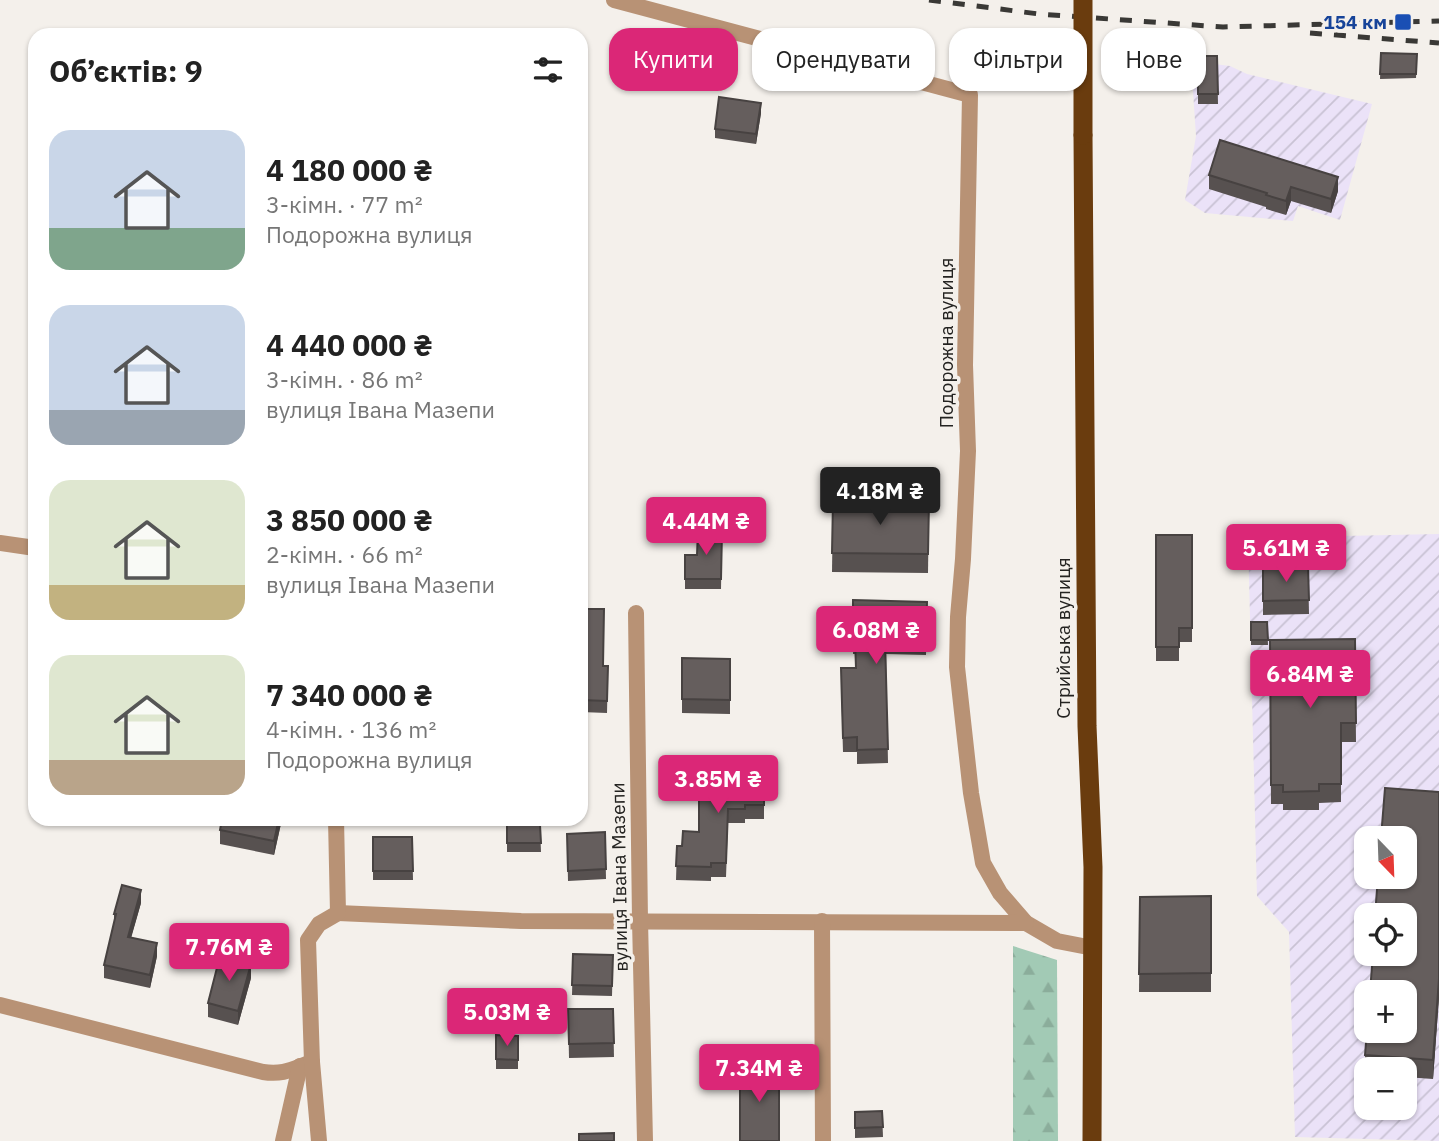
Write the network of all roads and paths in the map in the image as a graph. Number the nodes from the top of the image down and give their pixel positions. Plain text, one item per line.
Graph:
1 (614, 0) edge
2 (1083, 0) edge
3 (0, 543) edge
4 (28, 547) edge
5 (636, 613) dead end
6 (336, 826) edge
7 (338, 913) junction
8 (640, 920) junction
9 (822, 921) junction
10 (1026, 923) junction
11 (1093, 947) junction
12 (0, 1005) edge
13 (306, 1064) junction
14 (283, 1141) edge
15 (319, 1141) edge
16 (645, 1141) edge
17 (823, 1141) edge
18 (1092, 1141) edge

1 - 10 street, Подорожна вулиця
2 - 11 highway, Стрийська вулиця, bridge
3 - 4 street
5 - 8 street, вулиця Івана Мазепи
6 - 7 street
7 - 8 street
7 - 13 street
8 - 9 street
8 - 16 street, вулиця Івана Мазепи
9 - 10 street
9 - 17 street
10 - 11 street, Подорожна вулиця
11 - 18 highway, Стрийська вулиця
12 - 13 street
13 - 14 street
13 - 15 street

